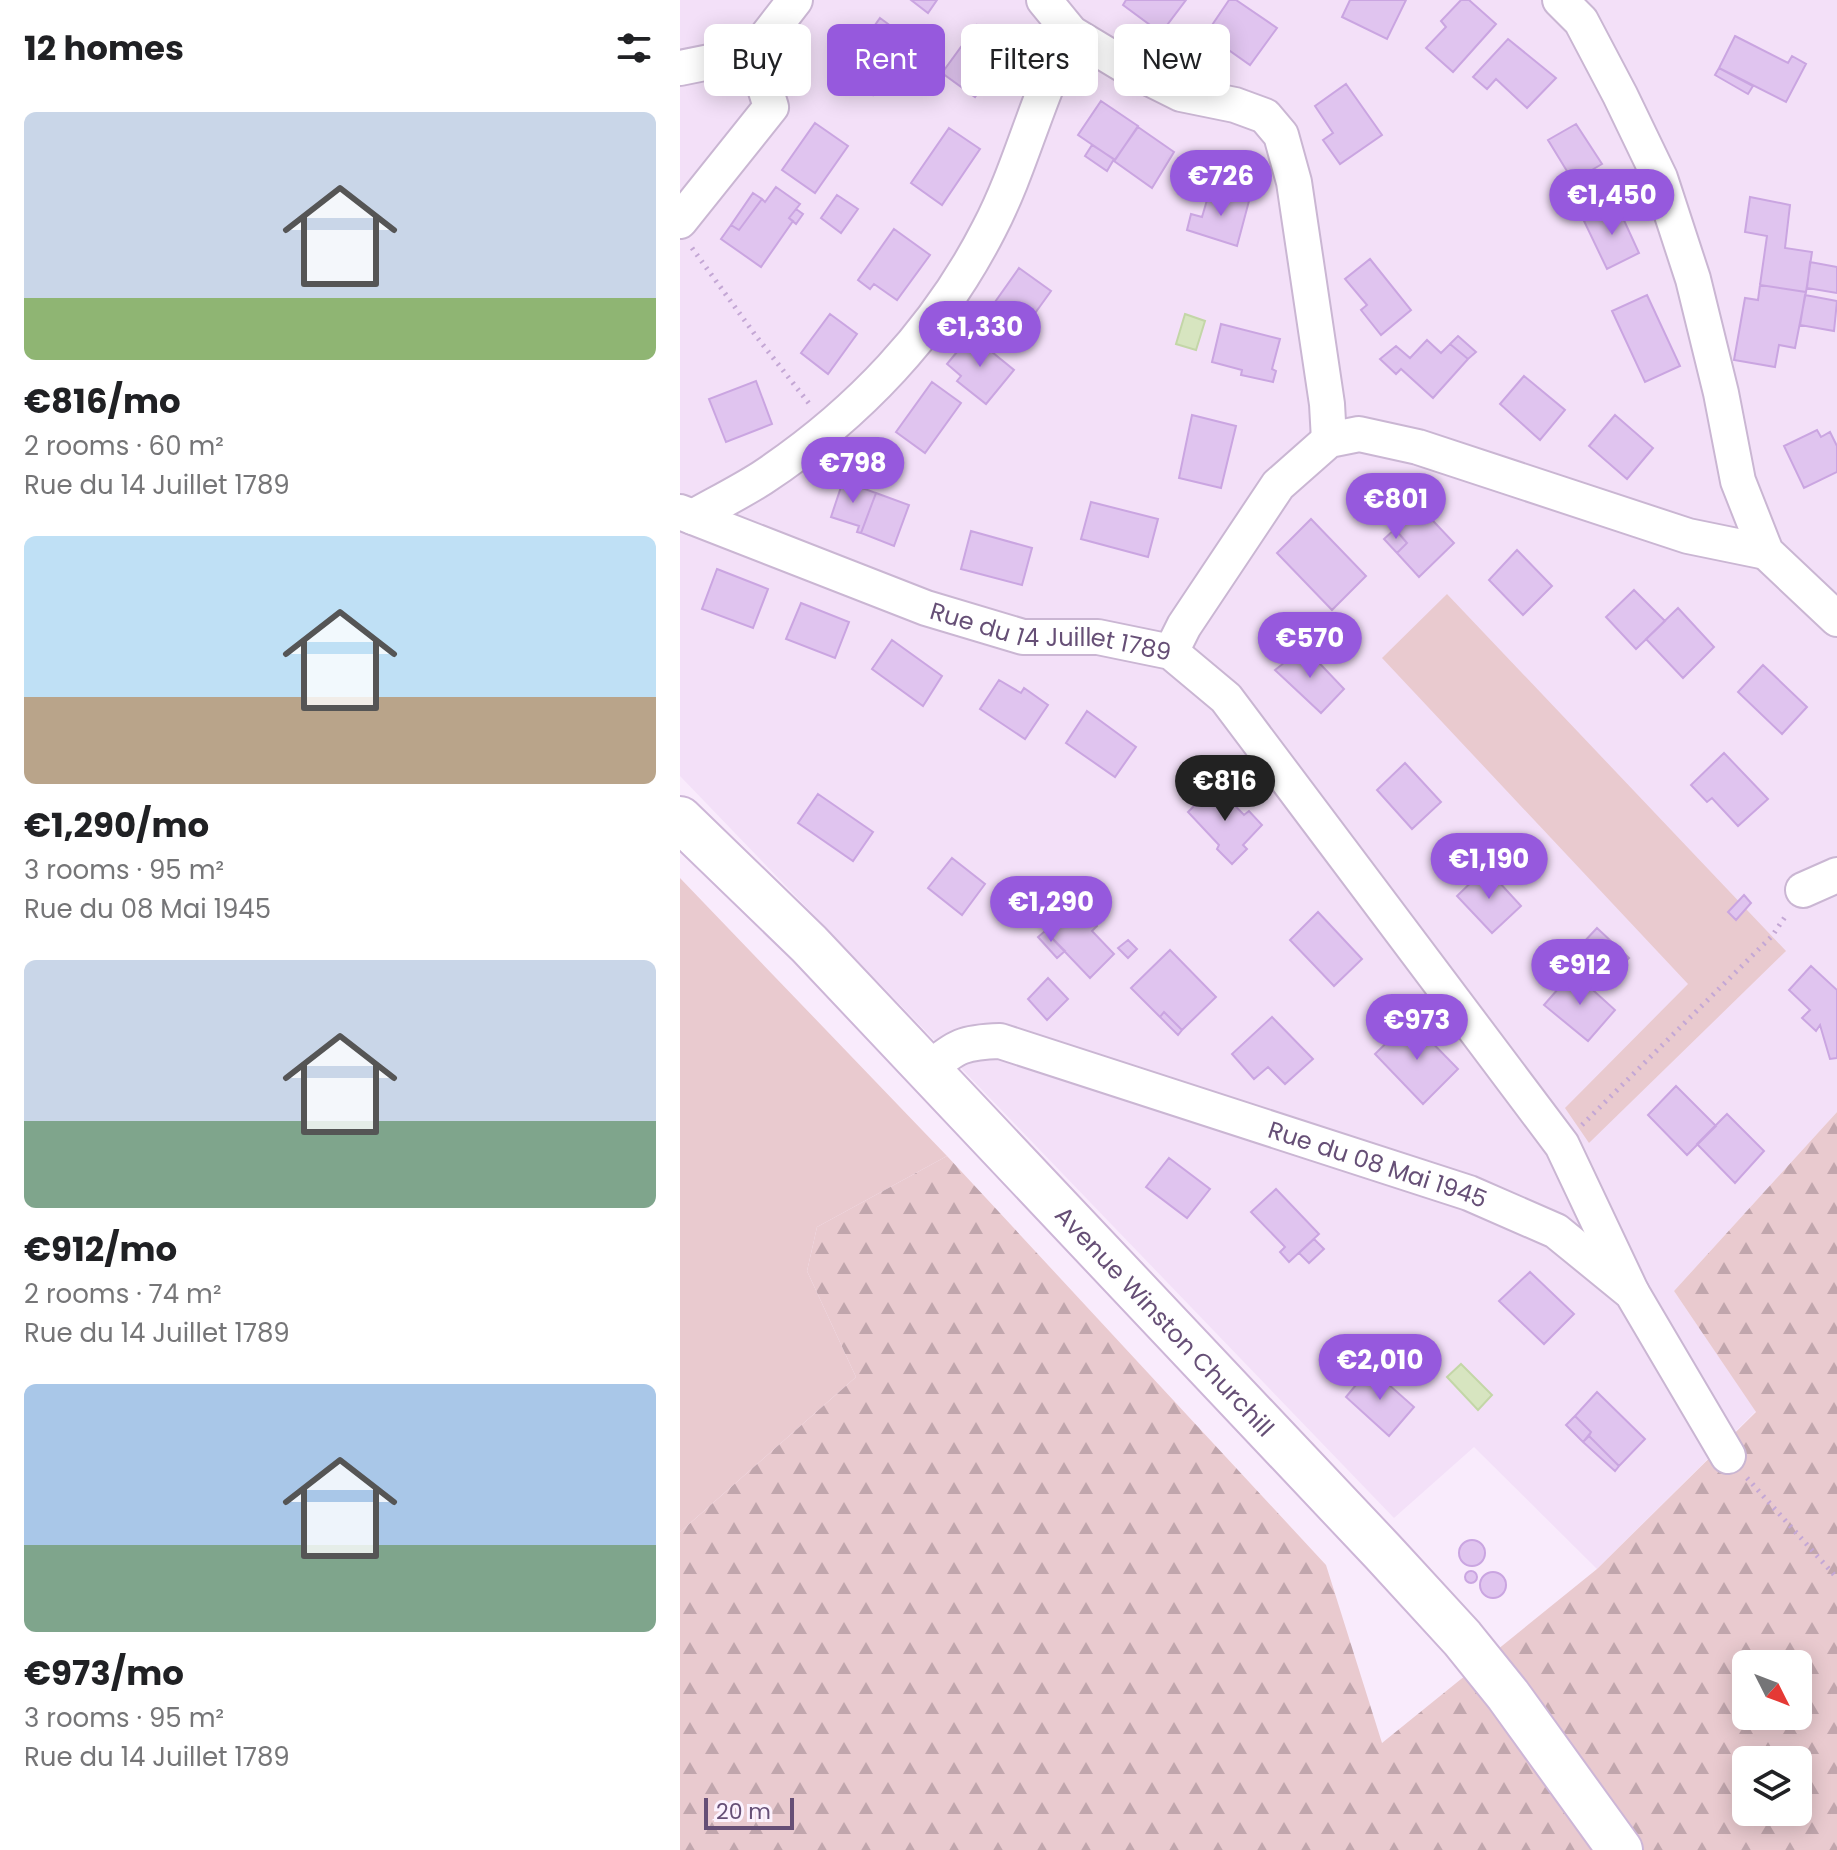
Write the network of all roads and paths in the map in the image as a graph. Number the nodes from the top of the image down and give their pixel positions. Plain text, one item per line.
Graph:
1 (795, 0) edge
2 (1044, 0) edge
3 (1560, 0) edge
4 (776, 24) edge
5 (1064, 24) edge
6 (1098, 49) edge
7 (704, 63) edge
8 (680, 68) edge
9 (768, 96) edge
10 (1042, 96) edge
11 (684, 232) edge
12 (829, 429) junction
13 (1329, 440) junction
14 (686, 514) edge
15 (1766, 552) junction
16 (1837, 619) edge
17 (1171, 652) junction
18 (680, 819) edge
19 (1837, 875) edge
20 (1803, 890) joint
21 (929, 1069) junction
22 (1562, 1145) junction
23 (1632, 1293) junction
24 (1728, 1456) joint
25 (1837, 1578) edge
26 (1620, 1850) edge

1 - 4 street
2 - 5 street
3 - 15 street
6 - 13 street
7 - 8 street
9 - 11 street
10 - 12 street
11 - 12 path
12 - 14 street
13 - 15 street
13 - 17 street
14 - 17 street, Rue du 14 Juillet 1789
15 - 16 street
17 - 22 street, Rue du 14 Juillet 1789
18 - 21 main road, Avenue Winston Churchill
19 - 20 street
20 - 22 path
21 - 23 street, Rue du 08 Mai 1945
21 - 26 main road, Avenue Winston Churchill
22 - 23 street, Rue du 14 Juillet 1789
23 - 24 street, Rue du 08 Mai 1945
24 - 25 path

